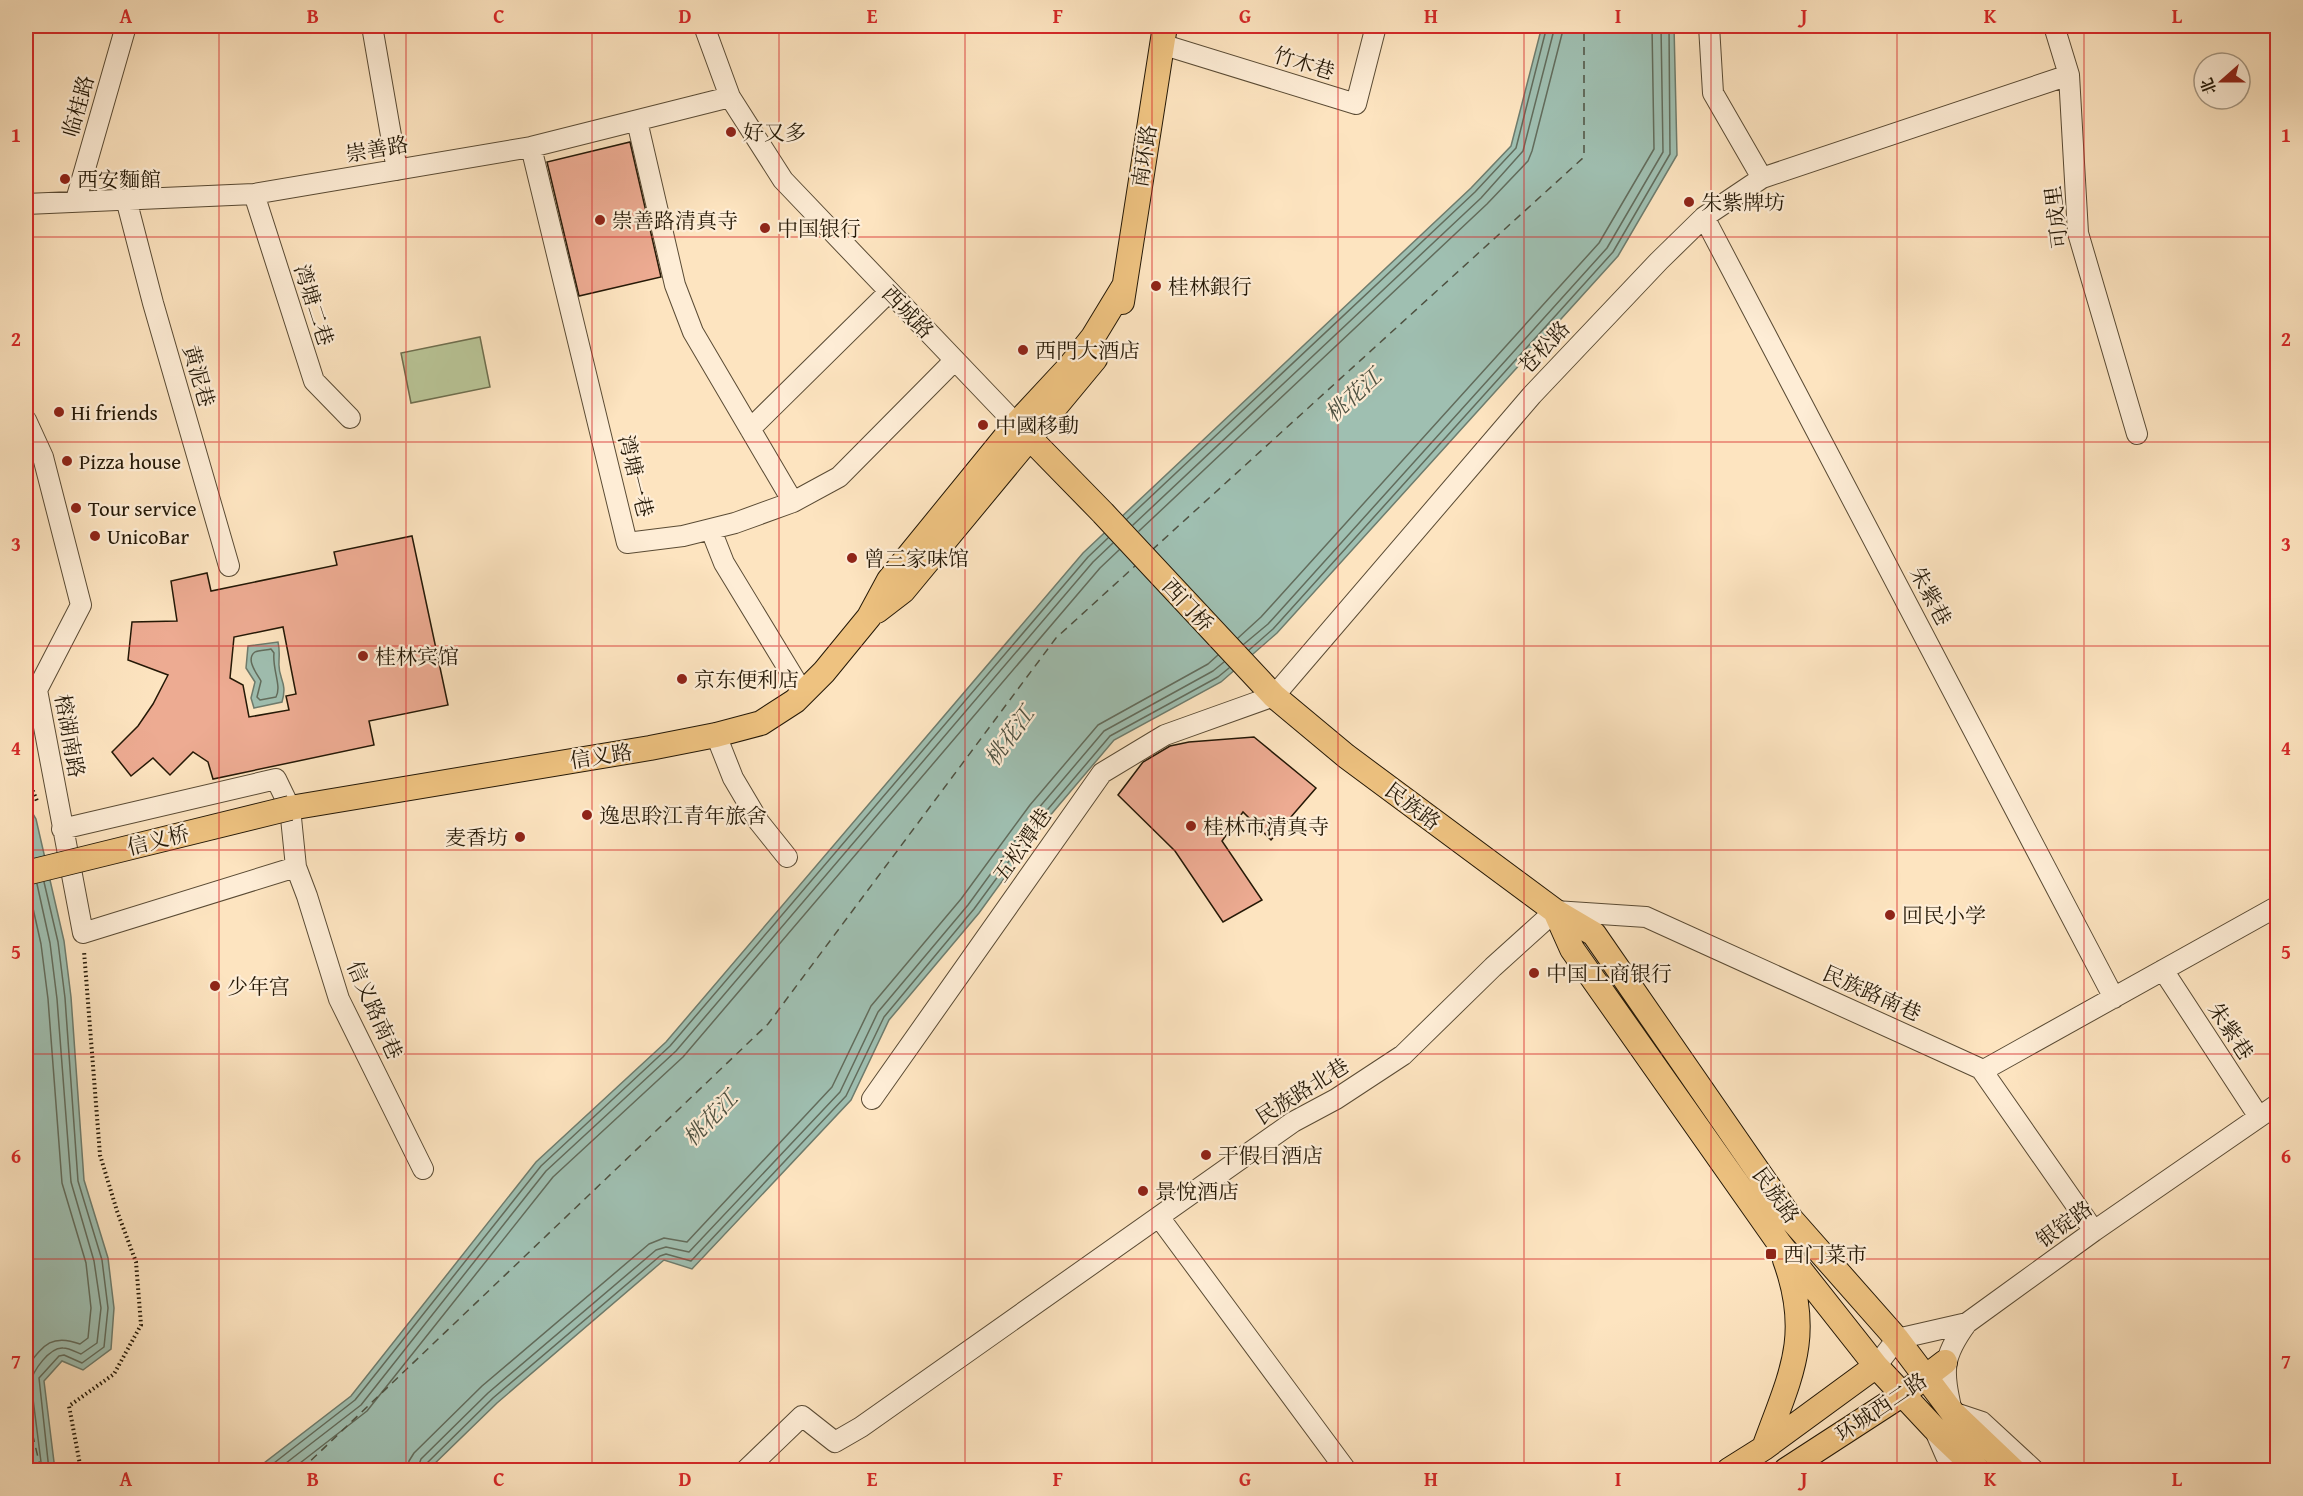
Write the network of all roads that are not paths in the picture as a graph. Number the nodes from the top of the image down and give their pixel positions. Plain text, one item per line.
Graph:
1 (126, 26) edge
2 (372, 26) edge
3 (704, 26) edge
4 (1376, 26) edge
5 (1709, 26) edge
6 (2054, 26) edge
7 (1163, 35) edge
8 (2069, 75) junction
9 (730, 98) junction
10 (637, 121) junction
11 (531, 147) junction
12 (397, 170) junction
13 (1762, 178) junction
14 (254, 194) junction
15 (126, 199) junction
16 (76, 200) junction
17 (26, 204) edge
18 (1704, 217) junction
19 (889, 292) junction
20 (955, 360) junction
21 (350, 418) dead end
22 (26, 420) edge
23 (750, 429) junction
24 (1024, 431) junction
25 (2138, 434) dead end
26 (793, 502) junction
27 (1103, 513) joint
28 (711, 530) junction
29 (230, 566) dead end
30 (869, 617) joint
31 (803, 693) junction
32 (1274, 696) junction
33 (716, 735) junction
34 (290, 808) junction
35 (62, 829) junction
36 (787, 857) dead end
37 (296, 867) junction
38 (26, 873) edge
39 (2277, 906) edge
40 (1555, 911) junction
41 (2163, 970) junction
42 (2114, 998) junction
43 (1982, 1071) junction
44 (872, 1099) dead end
45 (2277, 1104) edge
46 (2259, 1117) junction
47 (423, 1168) dead end
48 (1159, 1217) junction
49 (2094, 1231) junction
50 (1779, 1243) junction
51 (1967, 1323) junction
52 (1897, 1339) junction
53 (1945, 1362) junction
54 (1876, 1365) junction
55 (1926, 1377) junction
56 (1902, 1394) junction
57 (1952, 1412) junction
58 (1934, 1428) junction
59 (1764, 1448) junction
60 (746, 1470) edge
61 (1346, 1470) edge
62 (1730, 1470) edge
63 (1786, 1470) edge
64 (1960, 1470) edge
65 (1978, 1470) edge
66 (2013, 1470) edge
67 (2034, 1470) edge

1 - 16 street, 临桂路
2 - 12 street
3 - 9 street, 西城路
4 - 7 street, 竹木巷
5 - 13 street
6 - 8 street, 可成里
7 - 24 main road, 南环路
8 - 13 street, 苍松路
8 - 25 street, 可成里
9 - 10 street, 崇善路
9 - 19 street, 西城路
10 - 11 street, 崇善路
10 - 23 street
11 - 12 street, 崇善路
11 - 28 street, 湾塘一巷
12 - 14 street, 崇善路
13 - 18 street, 苍松路
14 - 15 street, 崇善路
14 - 21 street, 湾塘二巷
15 - 16 street, 崇善路
15 - 29 street, 黄泥巷
16 - 17 street, 崇善路
18 - 32 street, 苍松路
18 - 42 street, 朱紫巷
19 - 20 street, 西城路
19 - 23 street
20 - 24 street, 西城路
20 - 26 street, 湾塘一巷
22 - 35 street, 榕湖南路
23 - 26 street
24 - 27 main road, 西城路
24 - 30 main road, 南环路
26 - 28 street, 湾塘一巷
27 - 32 main road, 西门桥
28 - 31 street
30 - 31 main road, 信义路
31 - 33 main road, 信义路
32 - 40 main road, 民族路
32 - 44 street, 五松潭巷
33 - 34 main road, 信义路
33 - 36 street
34 - 35 street, 信义路南巷
34 - 37 street, 信义路南巷
34 - 38 main road, 信义桥, bridge
35 - 37 street, 榕湖南路
37 - 47 street, 信义路南巷
39 - 41 street
40 - 43 street, 民族路南巷
40 - 48 street, 民族路北巷
40 - 50 main road, 民族路
40 - 52 main road, 民族路
41 - 42 street
41 - 46 street, 朱紫巷
42 - 43 street
43 - 49 street, 民族路南巷
45 - 46 street, 银锭路
46 - 49 street, 银锭路
48 - 60 street, 民族路北巷
48 - 61 street
49 - 51 street, 银锭路
50 - 54 main road, 民族路
50 - 59 main road
51 - 52 street, 银锭路
51 - 53 street
52 - 54 street
52 - 55 main road, 民族路
53 - 55 main road, 环城西二路
53 - 57 street
54 - 56 main road, 民族路
54 - 59 main road, 环城西二路
55 - 56 main road, 环城西二路
55 - 57 main road, 民族路
56 - 58 main road, 民族路
56 - 63 main road, 环城西二路
57 - 66 main road, 民族路
57 - 67 street
58 - 64 street
58 - 65 main road, 民族路
59 - 62 main road, 环城西二路

